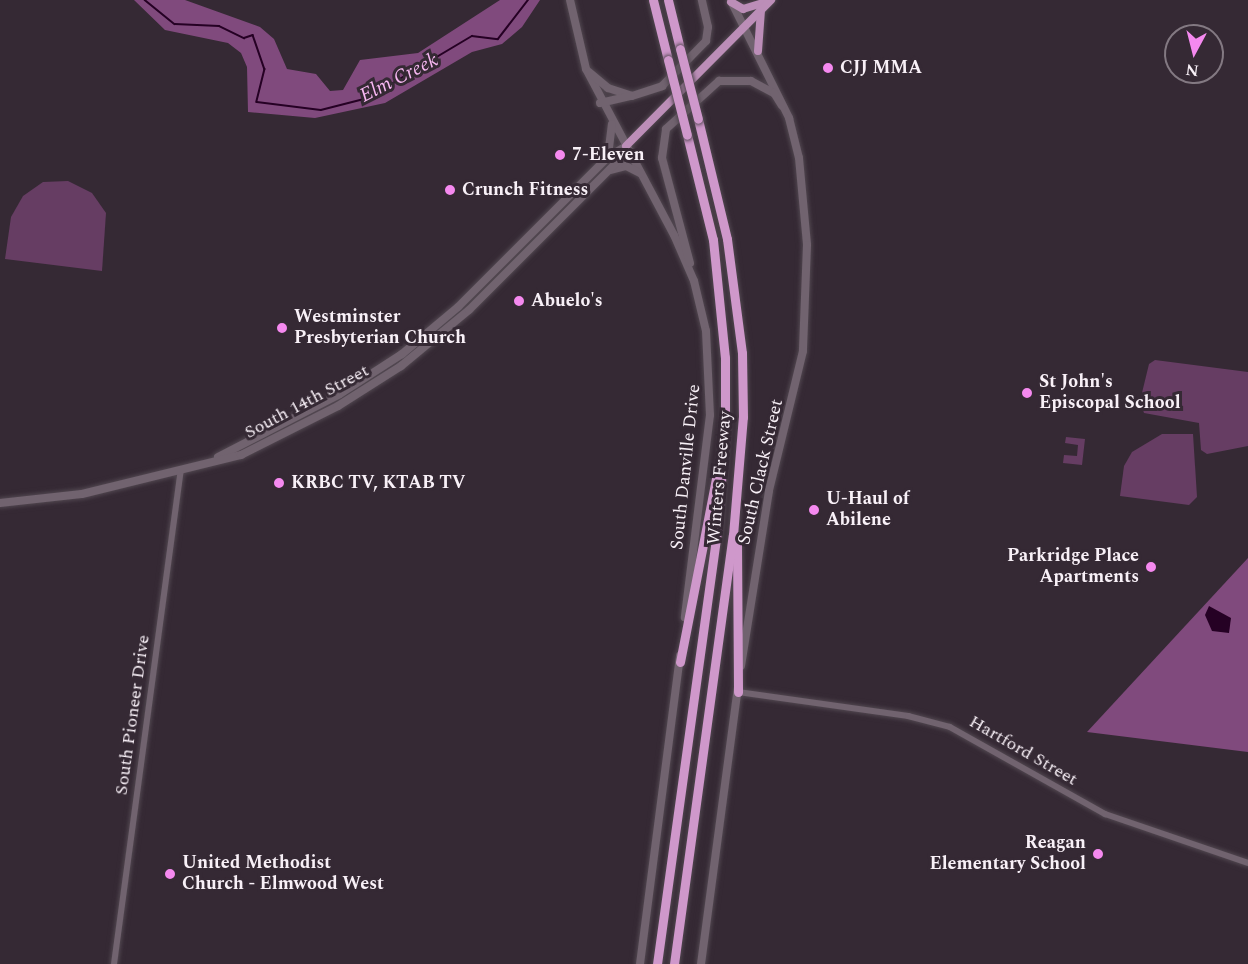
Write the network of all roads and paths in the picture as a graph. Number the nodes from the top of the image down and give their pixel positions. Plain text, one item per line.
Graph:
1 (570, 0) edge
2 (653, 0) edge
3 (668, 0) edge
4 (702, 0) edge
5 (731, 1) edge
6 (770, 1) edge
7 (762, 9) junction
8 (745, 27) junction
9 (758, 51) junction
10 (586, 69) junction
11 (632, 96) junction
12 (600, 102) junction
13 (789, 118) junction
14 (612, 122) junction
15 (626, 146) junction
16 (608, 157) junction
17 (608, 171) junction
18 (641, 174) junction
19 (694, 281) junction
20 (725, 435) junction
21 (243, 443) junction
22 (241, 455) junction
23 (211, 461) junction
24 (740, 468) junction
25 (181, 471) junction
26 (0, 502) edge
27 (680, 662) junction
28 (738, 692) junction
29 (1248, 863) edge
30 (114, 964) edge
31 (640, 964) edge
32 (657, 964) edge
33 (674, 964) edge
34 (701, 964) edge

1 - 10 main road, South Danville Drive
2 - 20 highway, Winters Freeway, bridge
3 - 24 highway, Winters Freeway, bridge
4 - 11 main road
5 - 6 highway
5 - 8 main road, South Clack Street
6 - 7 highway
7 - 8 highway
7 - 9 highway
8 - 9 main road, South Clack Street
8 - 15 highway
9 - 13 main road, South Clack Street
10 - 11 main road
10 - 12 main road, South Danville Drive
11 - 12 main road
12 - 14 main road, South Danville Drive
13 - 19 main road
13 - 28 main road, South Clack Street
14 - 15 main road, South Danville Drive
14 - 16 main road
15 - 16 main road, South 14th Street
15 - 17 main road, South 14th Street
15 - 18 main road, South Danville Drive
16 - 21 main road, South 14th Street
17 - 18 main road
17 - 22 main road, South 14th Street
18 - 19 main road, South Danville Drive
19 - 27 main road, South Danville Drive
20 - 27 highway
20 - 32 highway, Winters Freeway
21 - 22 street
21 - 23 main road, South 14th Street
22 - 23 main road, South 14th Street
23 - 25 main road, South 14th Street
24 - 28 highway
24 - 33 highway, Winters Freeway
25 - 26 main road, South 14th Street
25 - 30 street, South Pioneer Drive
27 - 31 main road, South Danville Drive
28 - 29 street, Hartford Street
28 - 34 main road, South Clack Street

